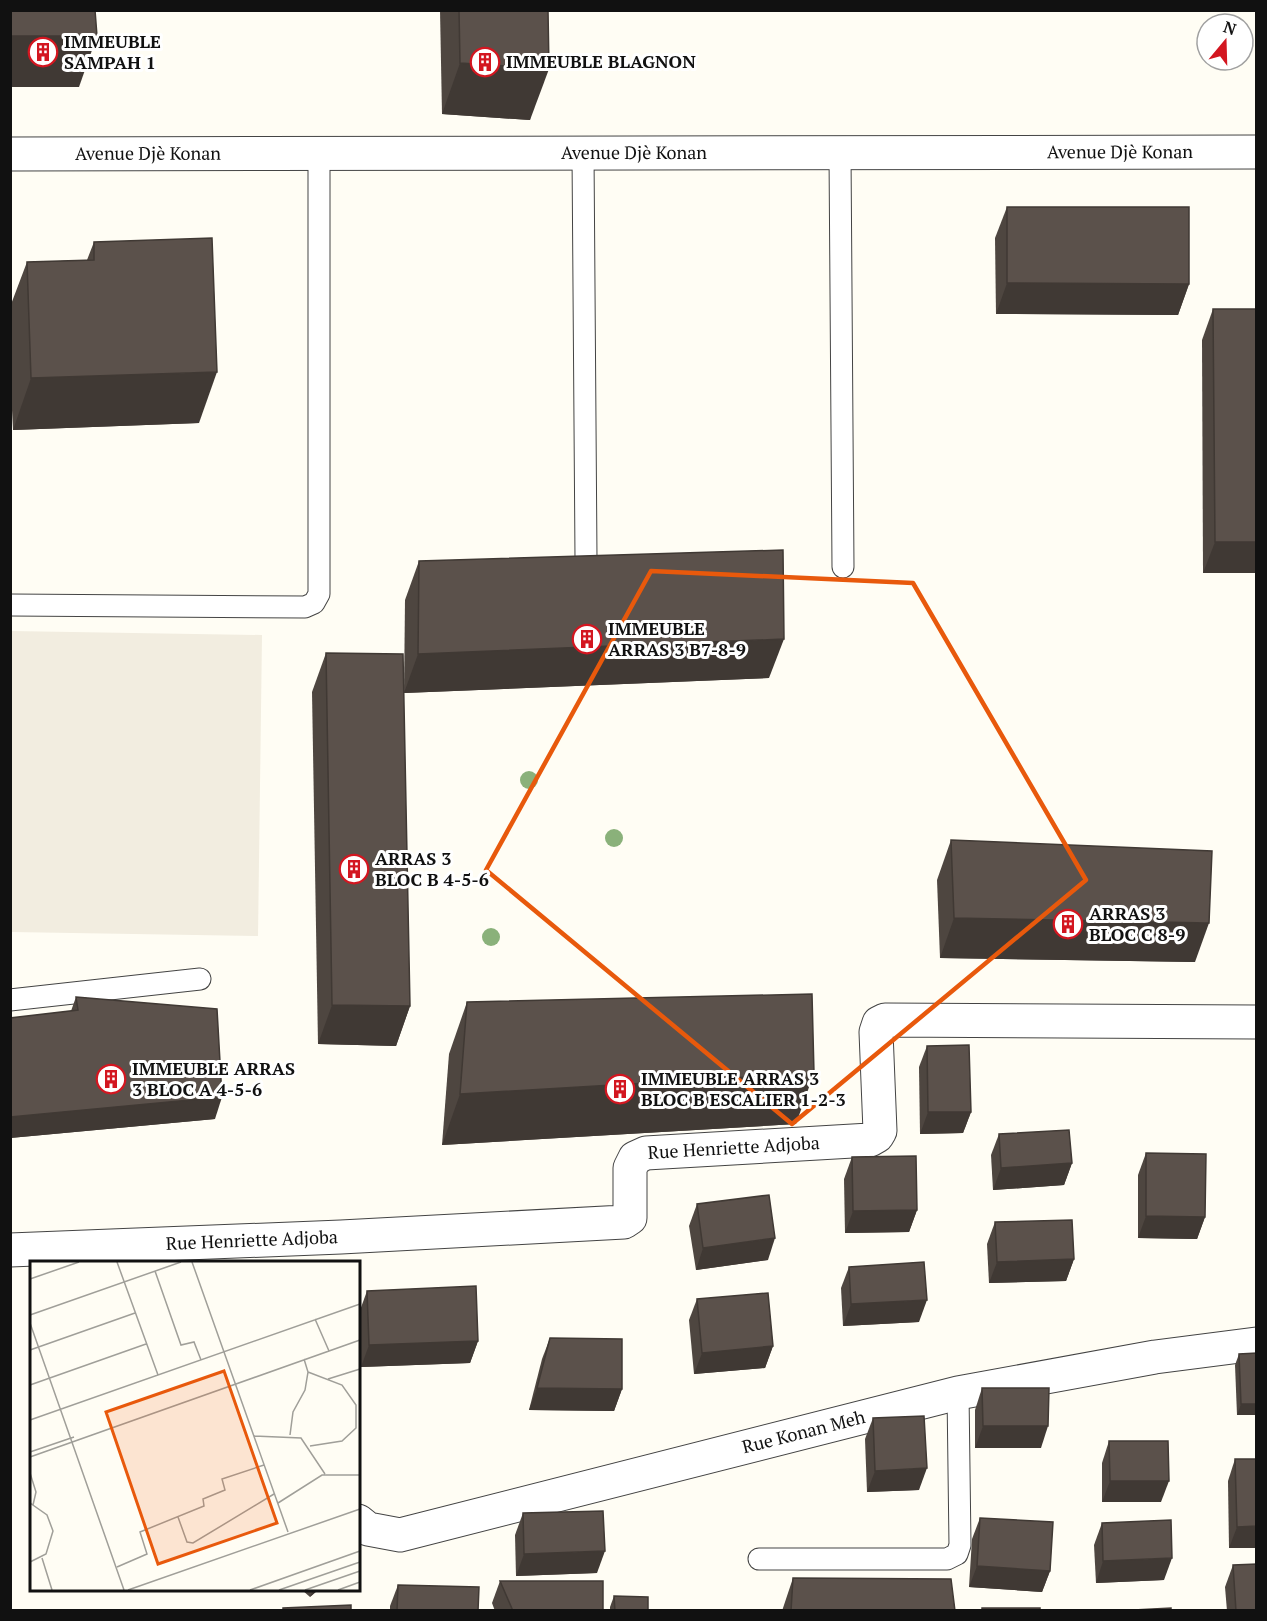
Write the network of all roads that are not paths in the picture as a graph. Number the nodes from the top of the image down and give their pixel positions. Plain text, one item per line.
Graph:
1 (1257, 152) edge
2 (583, 153) junction
3 (840, 153) junction
4 (10, 154) edge
5 (319, 154) junction
6 (586, 558) edge
7 (843, 567) dead end
8 (10, 604) edge
9 (200, 979) dead end
10 (10, 1000) edge
11 (1257, 1022) edge
12 (10, 1250) edge
13 (341, 1250) edge
14 (1257, 1344) edge
15 (958, 1393) junction
16 (360, 1523) edge
17 (759, 1559) dead end

1 - 3 street, Avenue Djè Konan
2 - 3 street, Avenue Djè Konan
2 - 5 street, Avenue Djè Konan
2 - 6 lane
3 - 7 lane
4 - 5 street, Avenue Djè Konan
5 - 8 lane
9 - 10 lane
11 - 13 street, Rue Henriette Adjoba
12 - 13 street, Rue Henriette Adjoba
14 - 15 street, Rue Konan Meh
15 - 16 street, Rue Konan Meh
15 - 17 lane

